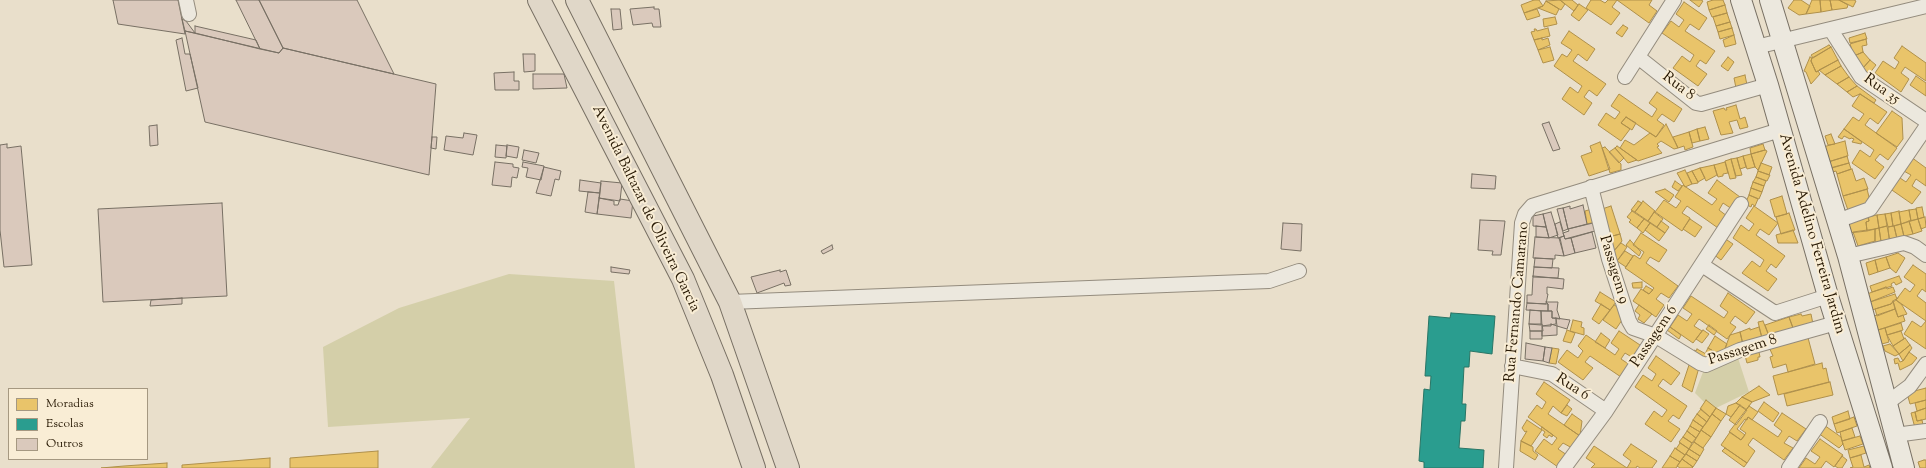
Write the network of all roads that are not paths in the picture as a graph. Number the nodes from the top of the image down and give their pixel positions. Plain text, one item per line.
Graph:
1 (186, 0) edge
2 (539, 0) edge
3 (577, 0) edge
4 (1674, 0) edge
5 (1741, 0) edge
6 (1770, 0) edge
7 (1926, 6) edge
8 (189, 14) dead end
9 (1831, 30) junction
10 (1783, 41) junction
11 (1756, 47) junction
12 (1638, 57) junction
13 (1625, 77) dead end
14 (1768, 85) junction
15 (1926, 121) edge
16 (1926, 127) edge
17 (1780, 130) junction
18 (1590, 187) junction
19 (1741, 204) dead end
20 (1837, 221) junction
21 (1848, 256) junction
22 (1926, 256) edge
23 (1702, 265) junction
24 (1298, 271) dead end
25 (1828, 296) junction
26 (730, 302) junction
27 (1862, 308) junction
28 (1836, 323) junction
29 (1656, 336) junction
30 (1874, 350) junction
31 (1847, 358) junction
32 (1926, 364) edge
33 (1512, 366) junction
34 (1887, 403) junction
35 (1606, 411) junction
36 (1820, 422) dead end
37 (1926, 431) edge
38 (1895, 435) junction
39 (754, 468) edge
40 (788, 468) edge
41 (1506, 468) edge
42 (1564, 468) edge
43 (1789, 468) edge
44 (1882, 468) edge
45 (1904, 468) edge

1 - 8 street
2 - 39 main road, Avenida Baltazar de Oliveira Garcia
3 - 26 main road
4 - 12 street
5 - 11 main road, Avenida Adelino Ferreira Jardim
6 - 10 main road, Avenida Adelino Ferreira Jardim
7 - 9 street
9 - 10 street
9 - 15 street, Rua 35
10 - 11 street
10 - 20 main road, Avenida Adelino Ferreira Jardim
11 - 14 main road, Avenida Adelino Ferreira Jardim
12 - 13 street
12 - 14 street, Rua 8
14 - 17 main road, Avenida Adelino Ferreira Jardim
16 - 20 street
17 - 18 street, Rua Fernando Camarano
17 - 25 main road, Avenida Adelino Ferreira Jardim
18 - 29 street, Passagem 9
18 - 33 street, Rua Fernando Camarano
19 - 23 street, Passagem 6
20 - 21 main road, Avenida Adelino Ferreira Jardim
21 - 22 street
21 - 27 main road, Avenida Adelino Ferreira Jardim
23 - 25 street
23 - 29 street, Passagem 6
24 - 26 street
25 - 28 main road, Avenida Adelino Ferreira Jardim
26 - 40 main road
27 - 28 main road
27 - 30 main road, Avenida Adelino Ferreira Jardim
28 - 29 street, Passagem 8
28 - 31 main road, Avenida Adelino Ferreira Jardim
29 - 35 street, Passagem 6
30 - 31 main road
30 - 34 main road, Avenida Adelino Ferreira Jardim
31 - 44 main road, Avenida Adelino Ferreira Jardim
32 - 34 street
33 - 35 street, Rua 6
33 - 41 street, Rua Fernando Camarano
34 - 38 main road, Avenida Adelino Ferreira Jardim
35 - 42 street, Passagem 6
36 - 43 street
37 - 38 street
38 - 45 main road, Avenida Adelino Ferreira Jardim

